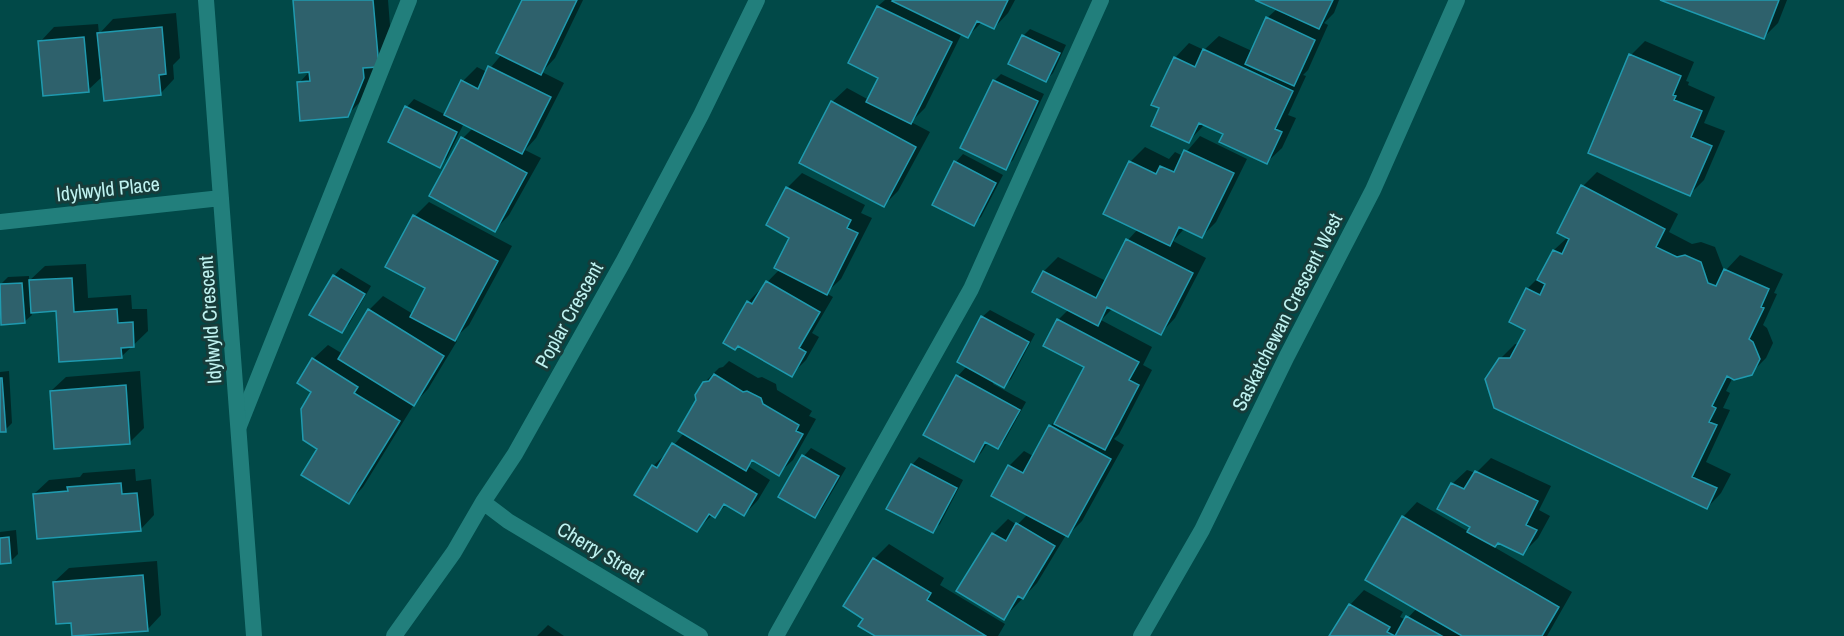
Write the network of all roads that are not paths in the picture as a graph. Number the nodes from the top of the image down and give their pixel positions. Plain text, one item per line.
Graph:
1 (206, 0) edge
2 (409, 0) edge
3 (757, 0) edge
4 (1101, 0) edge
5 (1457, 0) edge
6 (221, 198) junction
7 (0, 222) edge
8 (239, 426) junction
9 (483, 502) junction
10 (254, 636) edge
11 (394, 636) edge
12 (700, 636) edge
13 (776, 636) edge
14 (1141, 636) edge

1 - 6 street, Idylwyld Crescent
2 - 8 street
3 - 9 street, Poplar Crescent
4 - 13 street
5 - 14 street, Saskatchewan Crescent West
6 - 7 street, Idylwyld Place
6 - 8 street, Idylwyld Crescent
8 - 10 street, Idylwyld Crescent
9 - 11 street, Poplar Crescent
9 - 12 street, Cherry Street

